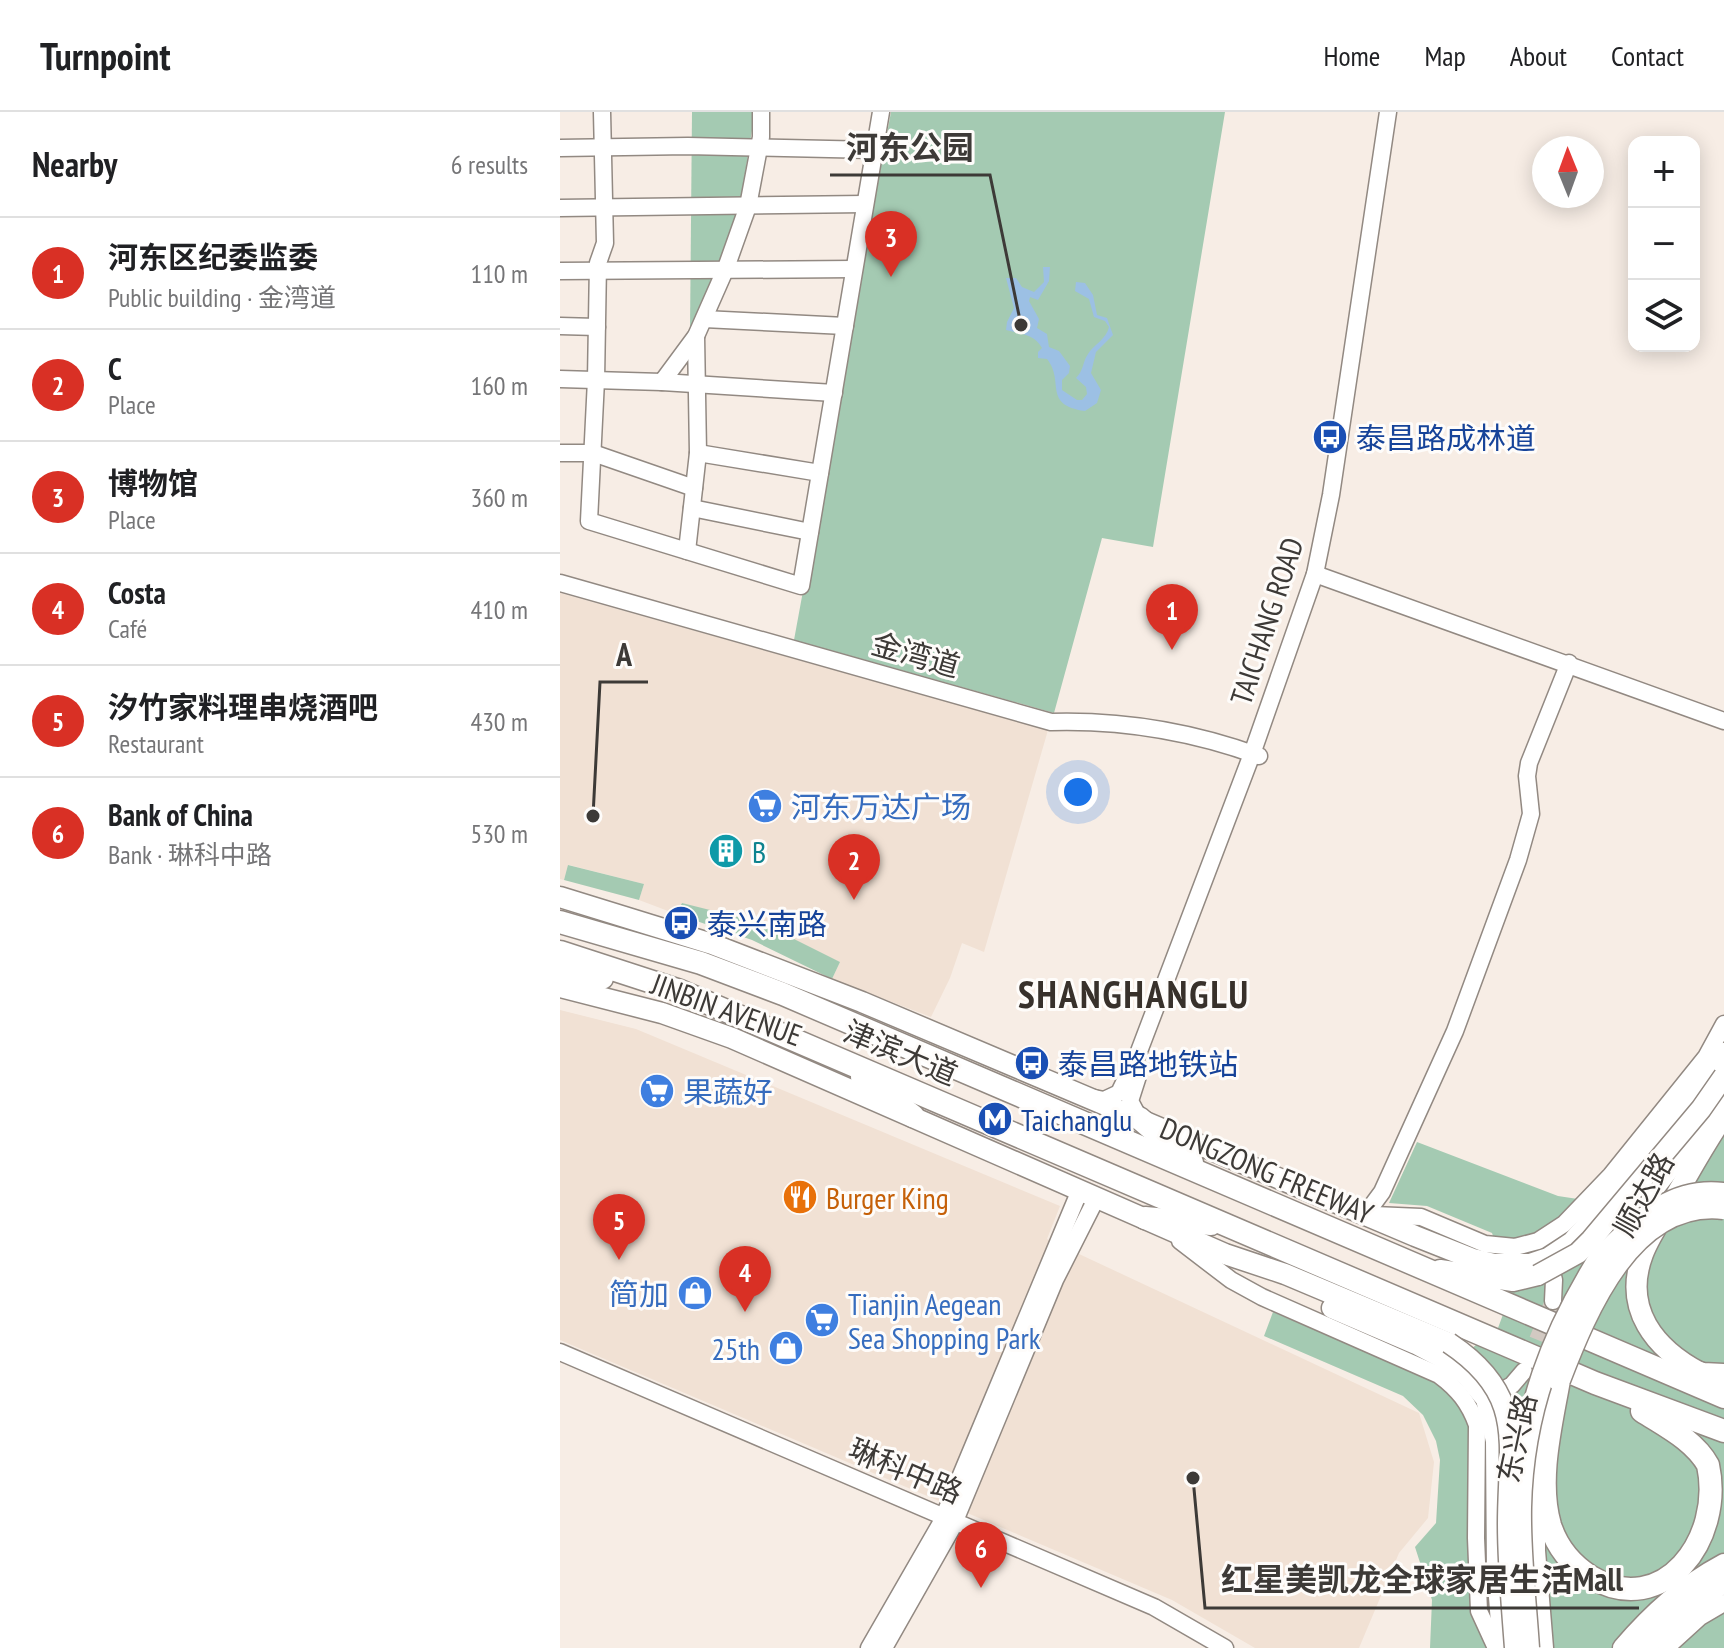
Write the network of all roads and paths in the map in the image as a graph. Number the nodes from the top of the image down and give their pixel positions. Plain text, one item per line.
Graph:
1 (602, 112) edge
2 (761, 112) edge
3 (881, 112) edge
4 (1388, 112) edge
5 (1396, 112) edge
6 (603, 147) junction
7 (560, 148) edge
8 (758, 148) junction
9 (874, 150) junction
10 (865, 204) junction
11 (748, 206) junction
12 (560, 208) edge
13 (604, 208) junction
14 (726, 268) junction
15 (854, 269) junction
16 (598, 270) junction
17 (560, 271) edge
18 (704, 319) junction
19 (560, 326) edge
20 (845, 326) junction
21 (597, 327) junction
22 (696, 336) junction
23 (560, 379) edge
24 (596, 380) junction
25 (662, 382) junction
26 (697, 386) junction
27 (834, 393) junction
28 (560, 453) edge
29 (593, 453) junction
30 (698, 453) junction
31 (820, 473) junction
32 (694, 488) junction
33 (692, 508) junction
34 (810, 532) junction
35 (687, 551) junction
36 (1318, 575) junction
37 (560, 583) edge
38 (1569, 663) junction
39 (1724, 721) edge
40 (1256, 756) junction
41 (560, 897) edge
42 (560, 922) edge
43 (560, 952) edge
44 (560, 968) edge
45 (560, 987) edge
46 (680, 991) junction
47 (1724, 1024) edge
48 (1724, 1053) edge
49 (836, 1057) junction
50 (1724, 1076) edge
51 (1089, 1098) junction
52 (1724, 1099) edge
53 (913, 1116) junction
54 (1724, 1116) edge
55 (1139, 1118) junction
56 (1211, 1179) junction
57 (1724, 1193) edge
58 (1088, 1194) junction
59 (1724, 1208) edge
60 (1365, 1215) junction
61 (1145, 1218) junction
62 (1232, 1226) junction
63 (1225, 1254) junction
64 (1612, 1255) junction
65 (1415, 1266) junction
66 (1543, 1267) junction
67 (1553, 1301) tunnel mouth
68 (560, 1352) edge
69 (1614, 1352) junction
70 (560, 1358) edge
71 (1524, 1371) tunnel mouth
72 (1713, 1374) edge
73 (1559, 1380) junction
74 (1595, 1383) junction
75 (1724, 1397) edge
76 (1486, 1399) junction
77 (1724, 1431) edge
78 (948, 1522) junction
79 (1724, 1564) edge
80 (1724, 1583) edge
81 (1724, 1603) edge
82 (869, 1648) edge
83 (884, 1648) edge
84 (1215, 1648) edge
85 (1225, 1648) edge
86 (1496, 1648) edge
87 (1503, 1648) edge
88 (1515, 1648) edge
89 (1528, 1648) edge
90 (1542, 1648) edge
91 (1623, 1648) edge
92 (1645, 1648) edge
93 (1666, 1648) edge

1 - 6 street
2 - 8 street
3 - 9 street
4 - 36 street, TAICHANG ROAD
5 - 36 street, TAICHANG ROAD
6 - 7 street
6 - 8 street
6 - 13 street
8 - 9 street
8 - 11 street
9 - 10 street
10 - 11 street
10 - 15 street
11 - 13 street
11 - 14 street
12 - 13 street
13 - 16 street
14 - 15 street
14 - 16 street
14 - 18 street
15 - 20 street
16 - 17 street
16 - 21 street
18 - 20 street
18 - 22 street
19 - 21 street
20 - 27 street
21 - 24 street
22 - 25 street
22 - 26 street
23 - 24 street
24 - 25 street
24 - 29 street
25 - 26 street
26 - 27 street
26 - 30 street
27 - 31 street
28 - 29 street
29 - 32 street
29 - 35 street
30 - 31 street
30 - 32 street
31 - 34 street
32 - 33 street
33 - 34 street
33 - 35 street
34 - 35 street
36 - 38 street
36 - 40 street, TAICHANG ROAD
37 - 40 street, 金湾道
38 - 39 street
38 - 60 street
40 - 51 street, TAICHANG ROAD
40 - 55 street, TAICHANG ROAD
41 - 51 main road
42 - 56 highway, DONGZONG FREEWAY
43 - 46 highway
44 - 46 highway
45 - 53 main road, JINBIN AVENUE
46 - 49 highway, 津滨大道
47 - 60 street
48 - 66 main road
49 - 53 highway
49 - 62 highway, 津滨大道
50 - 66 main road, bridge
51 - 55 main road
52 - 64 main road, 顺达路, bridge
53 - 58 main road, JINBIN AVENUE
54 - 72 main road, 顺达路
55 - 56 highway
55 - 60 main road
56 - 65 highway, DONGZONG FREEWAY
57 - 64 main road, bridge
58 - 61 main road, JINBIN AVENUE
58 - 78 street
59 - 64 highway, bridge
60 - 66 main road
61 - 62 highway
61 - 63 main road, JINBIN AVENUE
61 - 86 street
62 - 74 highway
63 - 76 main road
63 - 88 main road, bridge
64 - 73 highway, 东兴路, bridge
64 - 89 highway, 东兴路, bridge
65 - 66 main road
65 - 69 highway, DONGZONG FREEWAY
66 - 67 street
68 - 78 street, 琳科中路
69 - 72 highway
69 - 75 highway, DONGZONG FREEWAY
70 - 78 street, 琳科中路
71 - 76 street
73 - 74 highway
73 - 90 highway, 东兴路
74 - 77 highway
76 - 87 main road
78 - 82 street
78 - 83 street
78 - 84 street, 琳科中路
78 - 85 street, 琳科中路
79 - 91 main road
80 - 92 main road
81 - 93 street

